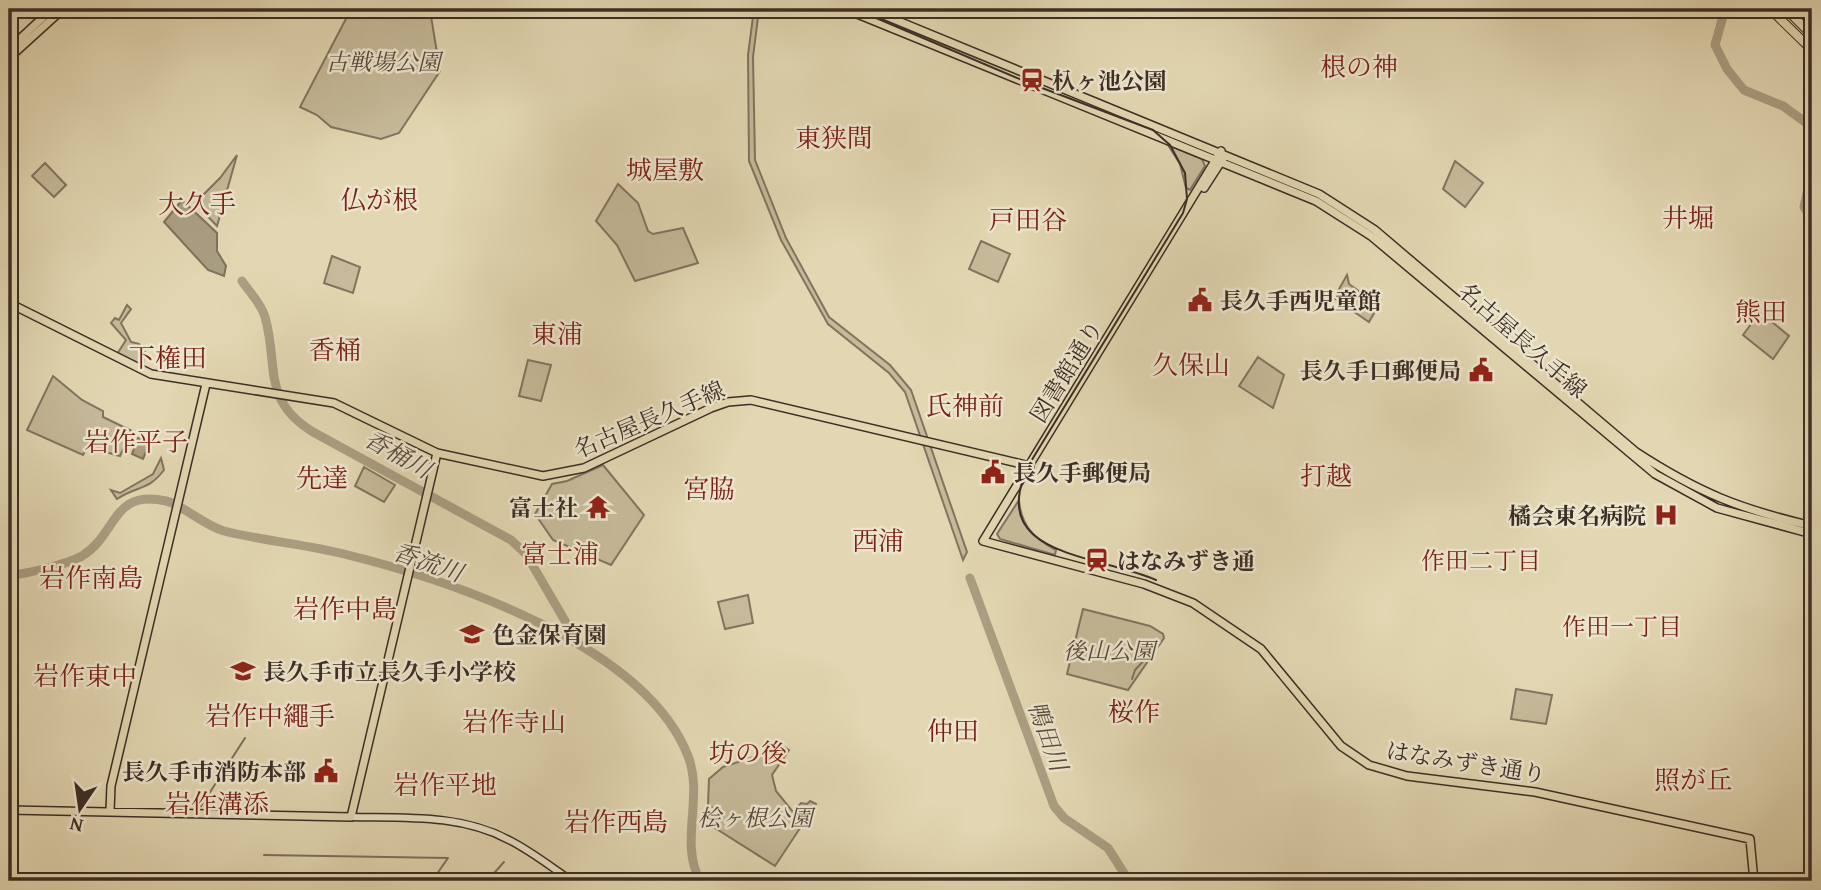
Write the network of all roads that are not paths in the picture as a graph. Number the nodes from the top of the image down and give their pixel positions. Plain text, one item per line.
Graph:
1 (52, 9) edge
2 (63, 9) edge
3 (845, 9) edge
4 (869, 9) edge
5 (1770, 9) edge
6 (1788, 9) edge
7 (1812, 33) edge
8 (9, 49) edge
9 (1812, 50) edge
10 (9, 58) edge
11 (1221, 156) junction
12 (9, 303) edge
13 (206, 384) junction
14 (437, 453) junction
15 (1030, 466) junction
16 (1812, 526) edge
17 (1812, 534) edge
18 (983, 541) joint
19 (9, 810) edge
20 (110, 811) junction
21 (351, 817) junction
22 (572, 881) edge
23 (1754, 881) edge

1 - 8 main road
2 - 10 main road
3 - 11 main road
4 - 11 main road
5 - 9 highway
6 - 7 highway
11 - 15 main road, 図書館通り
11 - 16 main road, 名古屋長久手線
11 - 17 main road, 名古屋長久手線
12 - 13 main road, 名古屋長久手線
13 - 14 main road, 名古屋長久手線
13 - 20 main road
14 - 15 main road, 名古屋長久手線
14 - 21 main road
15 - 18 main road, 図書館通り
18 - 23 main road, はなみずき通り
19 - 20 main road
20 - 21 main road
21 - 22 main road

